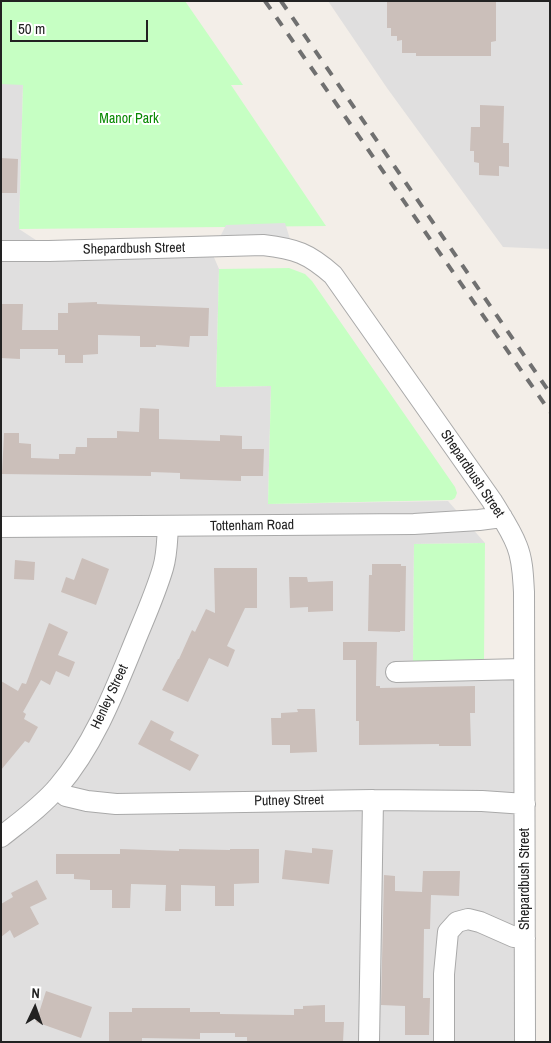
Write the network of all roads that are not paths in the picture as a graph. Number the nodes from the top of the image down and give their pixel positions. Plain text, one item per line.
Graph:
1 (1, 251) edge
2 (502, 517) junction
3 (1, 527) edge
4 (168, 527) junction
5 (524, 669) junction
6 (396, 672) dead end
7 (57, 788) junction
8 (373, 800) junction
9 (524, 804) junction
10 (1, 837) edge
11 (526, 938) junction
12 (369, 1042) edge
13 (444, 1042) edge
14 (525, 1042) edge

1 - 2 street, Shepardbush Street
2 - 4 street, Tottenham Road
2 - 5 street, Shepardbush Street
3 - 4 street, Tottenham Road
4 - 7 street, Henley Street
5 - 6 street
5 - 9 street, Shepardbush Street
7 - 8 street, Putney Street
7 - 10 street, Henley Street
8 - 9 street, Putney Street
8 - 12 street
9 - 11 street, Shepardbush Street
11 - 13 street
11 - 14 street, Shepardbush Street

